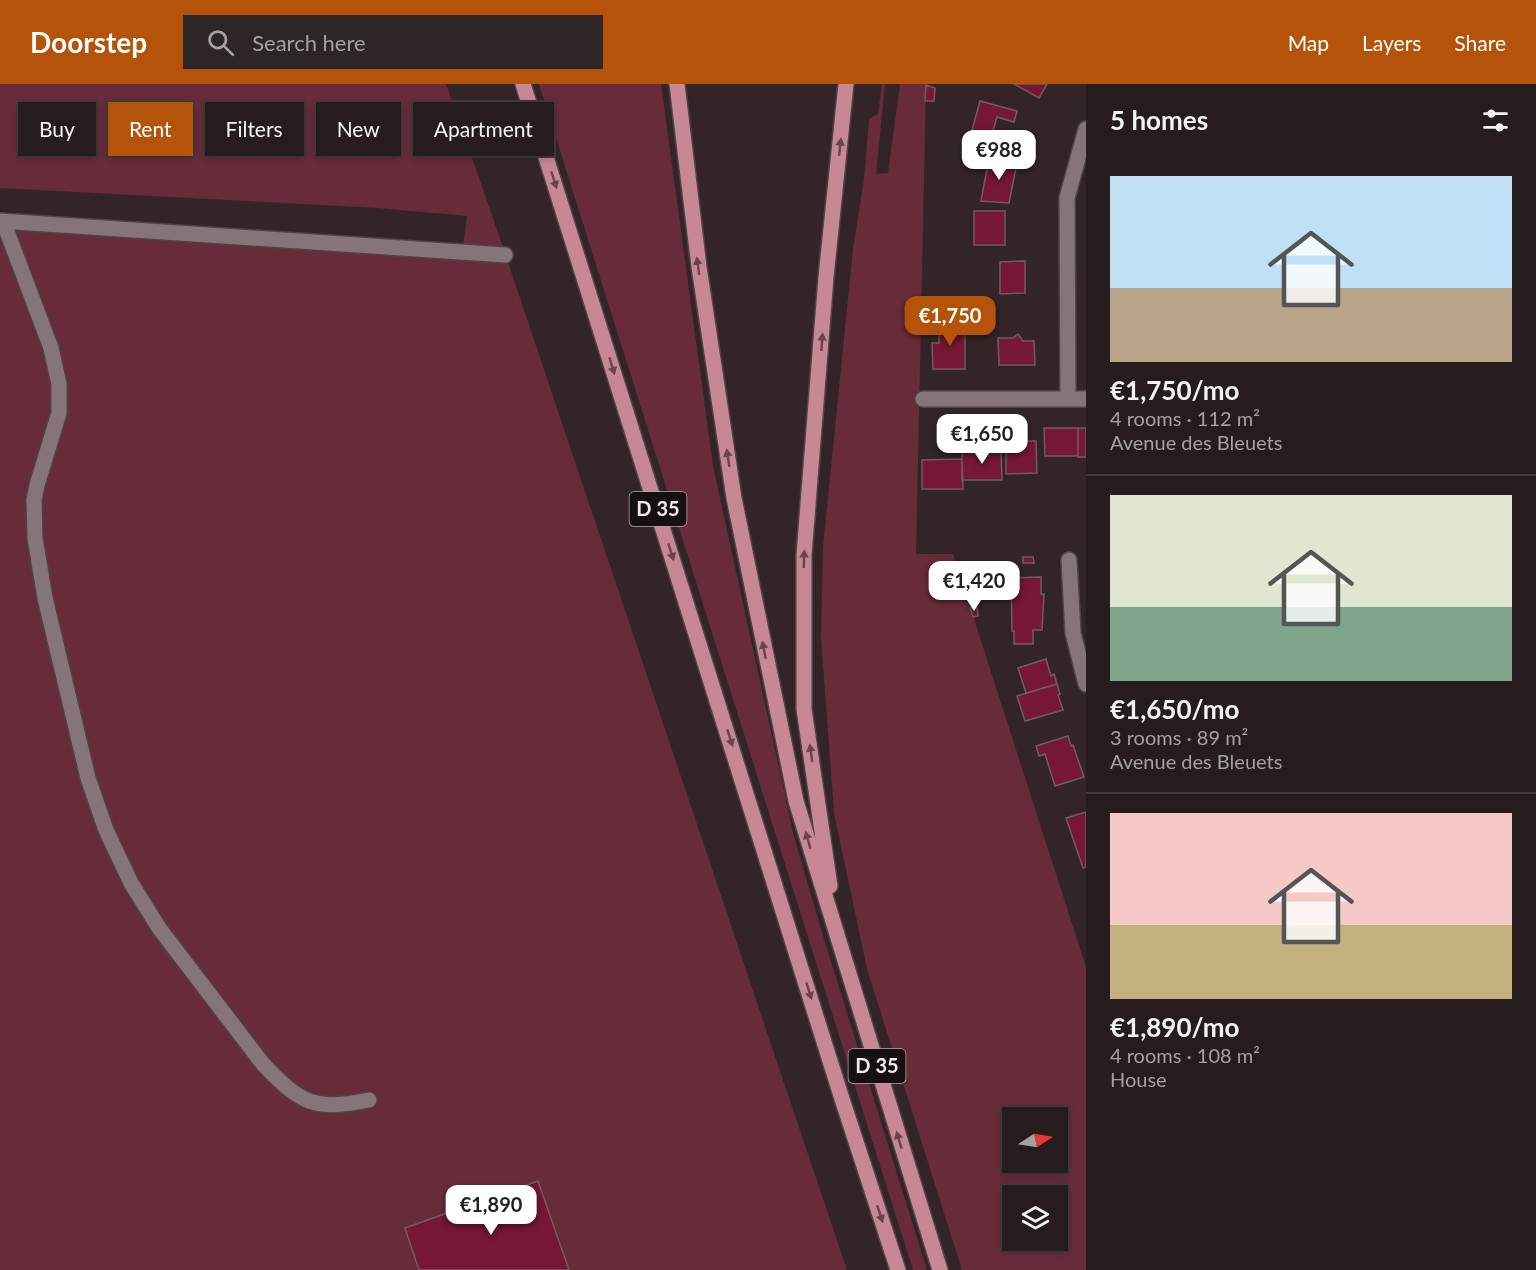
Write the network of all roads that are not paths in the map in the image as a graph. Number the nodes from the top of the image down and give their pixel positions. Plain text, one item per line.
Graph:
1 (523, 84) edge
2 (677, 84) edge
3 (846, 84) edge
4 (1086, 129) edge
5 (1, 221) edge
6 (505, 255) dead end
7 (923, 399) dead end
8 (1068, 399) junction
9 (1086, 399) edge
10 (1069, 560) dead end
11 (1079, 633) edge
12 (1086, 684) edge
13 (837, 936) junction
14 (369, 1100) dead end
15 (898, 1270) edge
16 (940, 1270) edge

1 -> 15 main road, D 35
13 -> 2 main road, D 35
13 -> 3 main road
4 - 8 street
5 - 6 street
5 - 14 street
7 - 8 street
8 - 9 street
10 - 11 street
11 - 12 street
16 -> 13 main road, D 35

